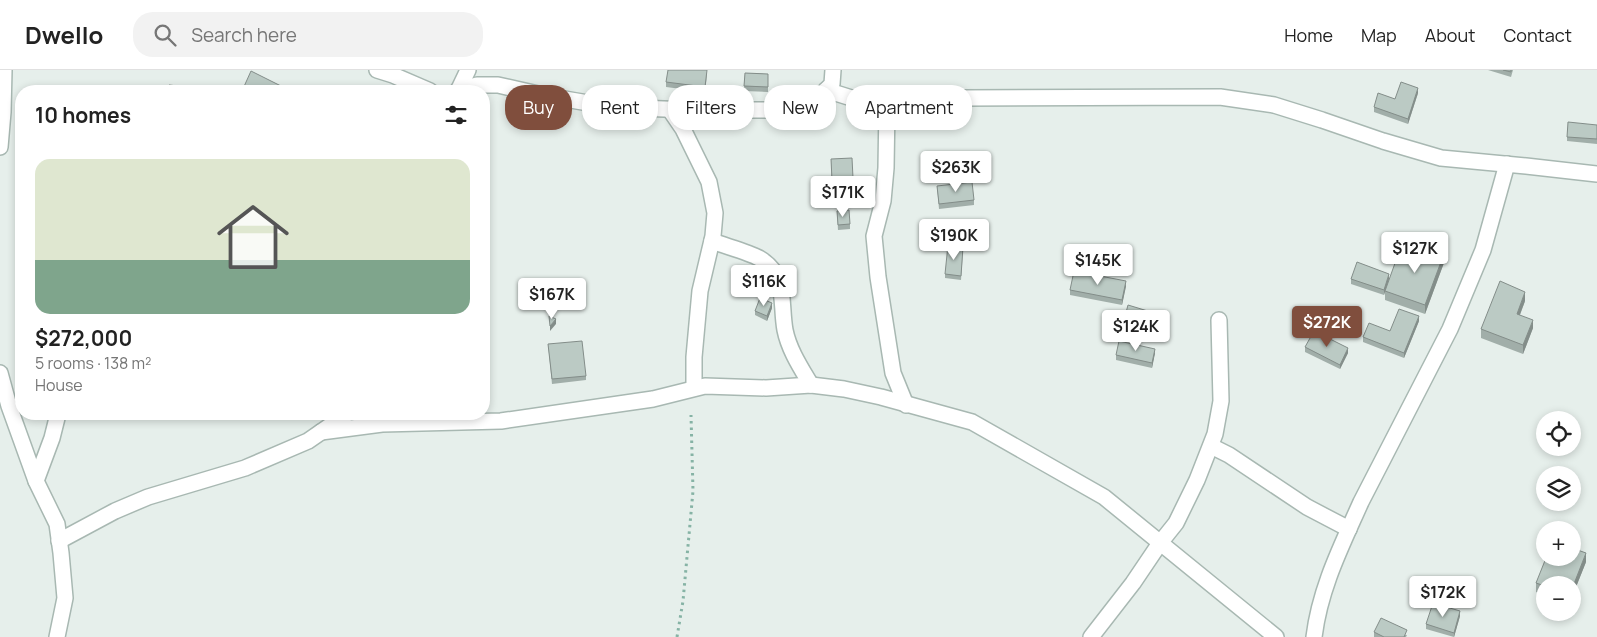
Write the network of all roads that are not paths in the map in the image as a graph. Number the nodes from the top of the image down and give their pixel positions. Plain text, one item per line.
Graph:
1 (4, 70) edge
2 (378, 70) edge
3 (468, 70) edge
4 (833, 70) edge
5 (417, 85) edge
6 (460, 85) edge
7 (490, 85) edge
8 (831, 85) edge
9 (972, 98) edge
10 (668, 110) edge
11 (683, 130) edge
12 (887, 130) edge
13 (0, 142) edge
14 (0, 147) edge
15 (1507, 164) junction
16 (1597, 174) edge
17 (712, 241) junction
18 (1219, 320) dead end
19 (0, 373) edge
20 (811, 385) junction
21 (691, 389) junction
22 (906, 405) junction
23 (56, 420) edge
24 (338, 420) edge
25 (321, 432) junction
26 (1211, 446) junction
27 (36, 481) junction
28 (1349, 529) junction
29 (59, 541) junction
30 (1160, 543) junction
31 (57, 637) edge
32 (1091, 637) edge
33 (1276, 637) edge
34 (1314, 637) edge

1 - 13 street
2 - 5 street
3 - 6 street
4 - 8 street
7 - 10 street
9 - 15 street
11 - 17 street
12 - 22 street
13 - 14 street
15 - 16 street
15 - 28 street
17 - 20 street
17 - 21 street
18 - 26 street
19 - 27 street
20 - 21 street
20 - 22 street
21 - 25 street
22 - 30 street
23 - 27 street
24 - 25 street
25 - 29 street
26 - 28 street
26 - 30 street
27 - 29 street
28 - 34 street
29 - 31 street
30 - 32 street
30 - 33 street

